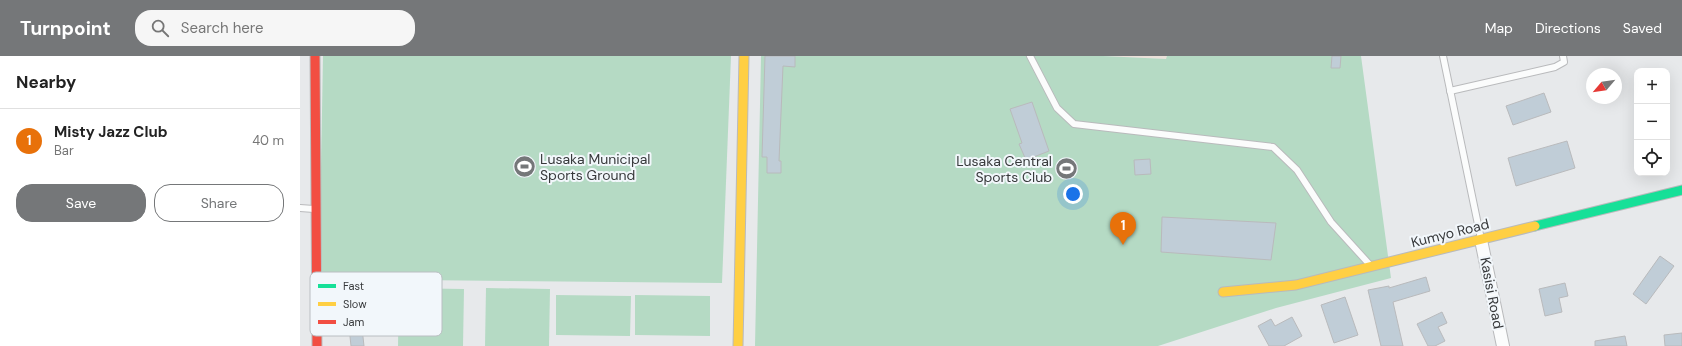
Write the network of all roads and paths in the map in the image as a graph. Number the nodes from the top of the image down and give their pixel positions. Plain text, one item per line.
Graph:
1 (316, 56) edge
2 (744, 56) edge
3 (1030, 56) edge
4 (1443, 56) edge
5 (1563, 56) edge
6 (1450, 91) junction
7 (1682, 190) edge
8 (300, 208) edge
9 (317, 209) junction
10 (1481, 240) junction
11 (1371, 266) junction
12 (317, 272) edge
13 (1223, 292) dead end
14 (738, 346) edge
15 (1503, 346) edge

1 - 9 street
2 - 14 street
3 - 11 lane
4 - 6 lane
5 - 6 lane
6 - 10 lane
7 - 10 street, Kumyo Road
8 - 9 lane
9 - 12 street
10 - 11 street, Kumyo Road
10 - 15 street, Kasisi Road
11 - 13 street, Kumyo Road

